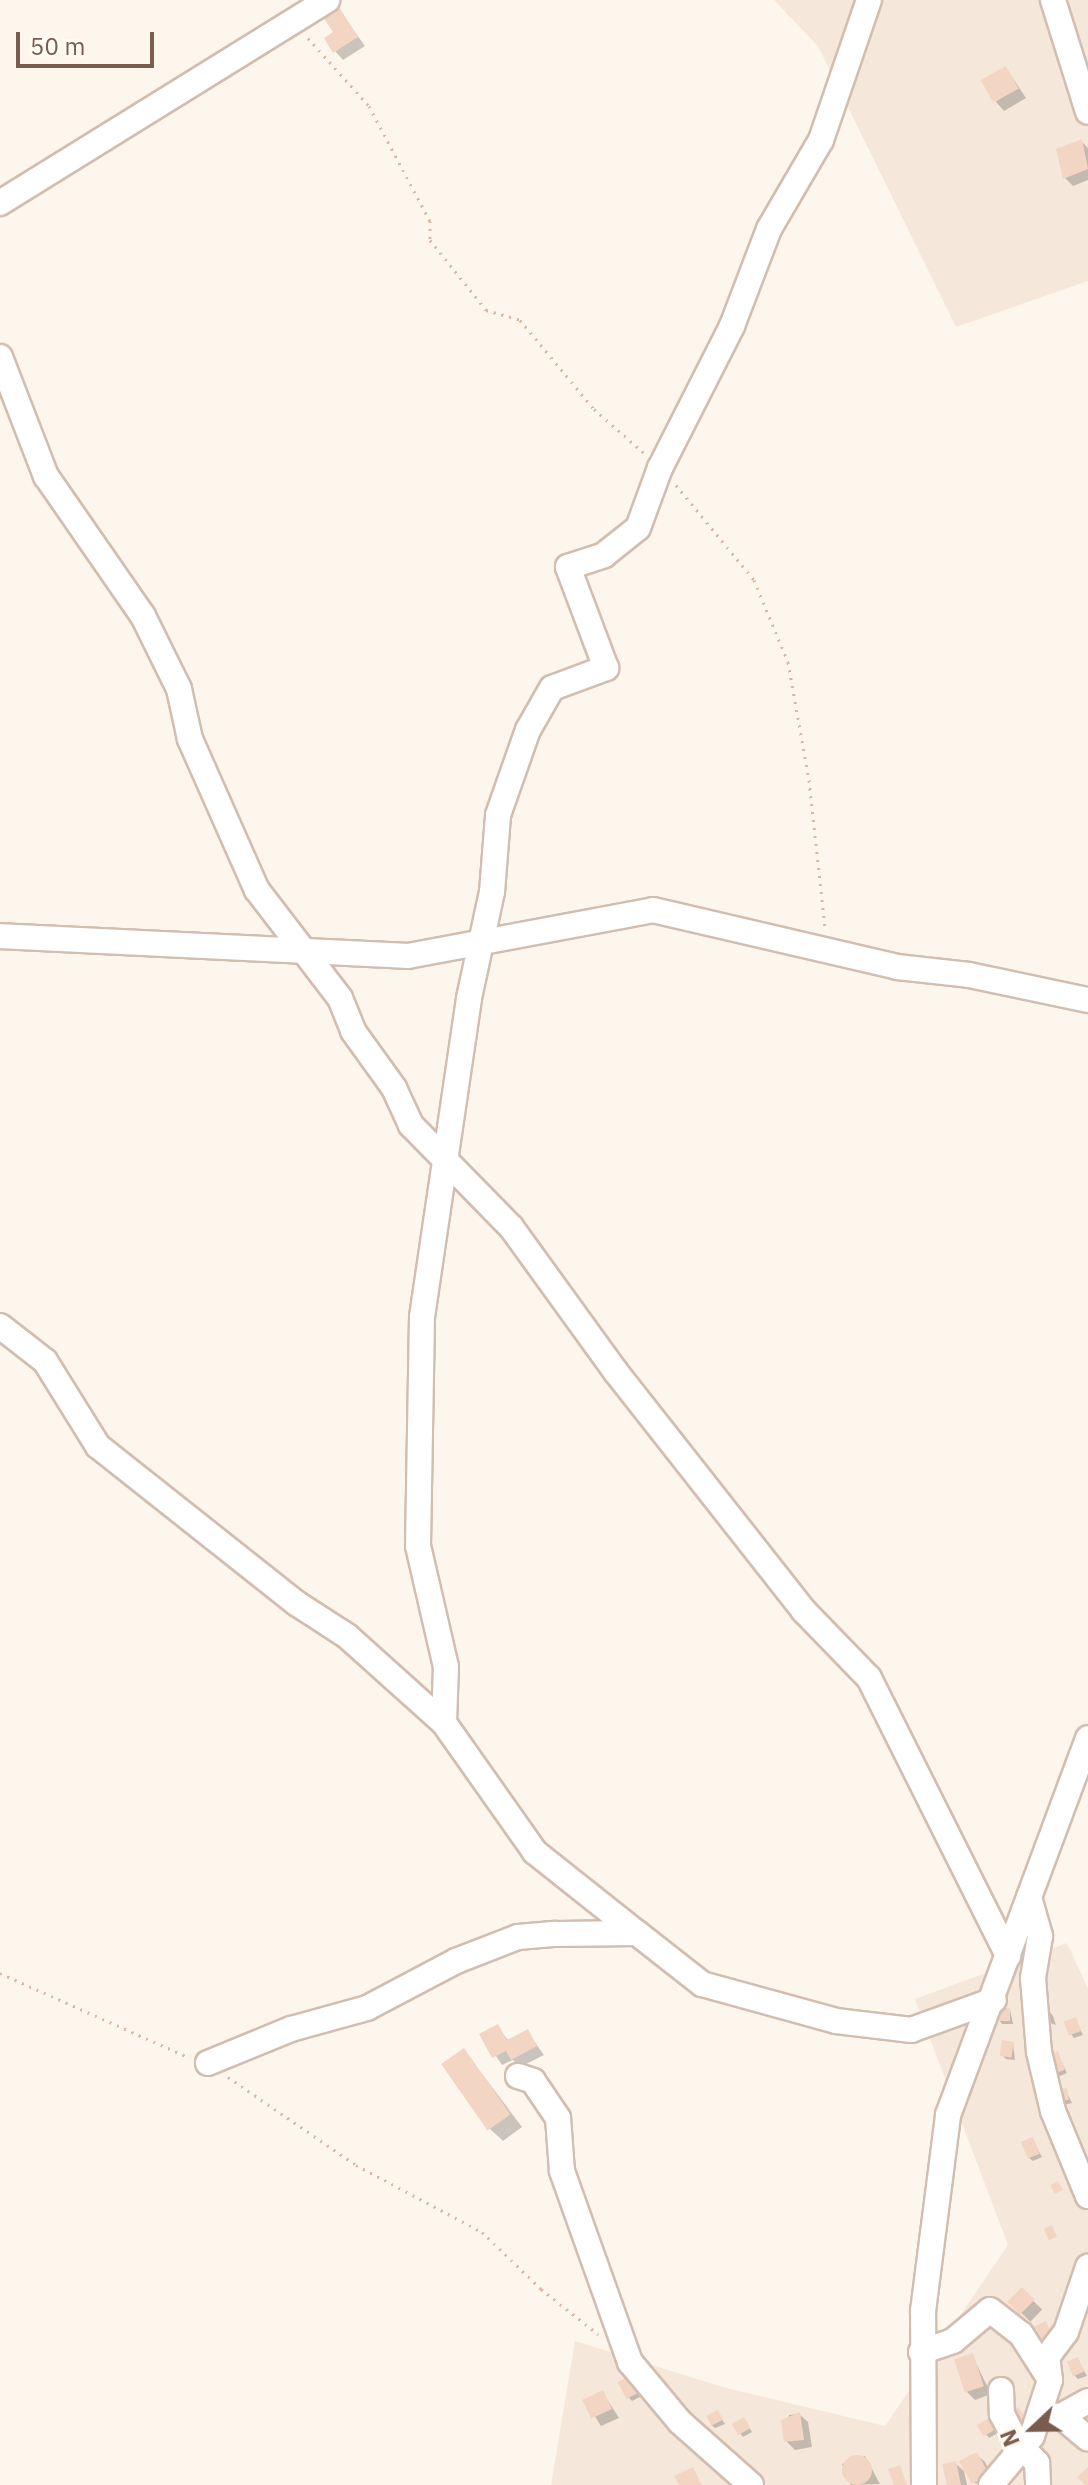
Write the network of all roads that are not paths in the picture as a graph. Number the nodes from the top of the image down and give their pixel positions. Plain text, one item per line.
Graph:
1 (327, 0) edge
2 (869, 0) edge
3 (1053, 0) edge
4 (1086, 103) edge
5 (0, 203) edge
6 (0, 357) edge
7 (0, 936) edge
8 (482, 943) junction
9 (303, 951) junction
10 (1088, 1000) edge
11 (442, 1161) junction
12 (0, 1326) edge
13 (444, 1723) junction
14 (1088, 1738) edge
15 (1029, 1897) junction
16 (637, 1933) junction
17 (1008, 1956) junction
18 (994, 2000) junction
19 (208, 2063) road end
20 (518, 2076) dead end
21 (1088, 2196) edge
22 (1088, 2267) edge
23 (921, 2352) junction
24 (1050, 2380) junction
25 (1001, 2390) dead end
26 (1088, 2401) edge
27 (1051, 2416) junction
28 (1088, 2439) edge
29 (1025, 2446) junction
30 (751, 2485) edge
31 (924, 2485) edge
32 (991, 2485) edge
33 (1038, 2485) edge

1 - 5 street
2 - 8 street
3 - 4 street
6 - 9 street
7 - 9 street
8 - 9 street
8 - 10 street
8 - 11 street
9 - 11 street
11 - 13 street
11 - 17 street
12 - 13 street
13 - 16 street
14 - 15 street
15 - 17 street
15 - 21 street
16 - 18 street
16 - 19 street
17 - 18 street
18 - 23 street
20 - 30 street
22 - 24 street
23 - 24 street
23 - 31 street
24 - 27 street
25 - 29 street
26 - 27 street
27 - 28 street
27 - 29 street
29 - 32 street
29 - 33 street

